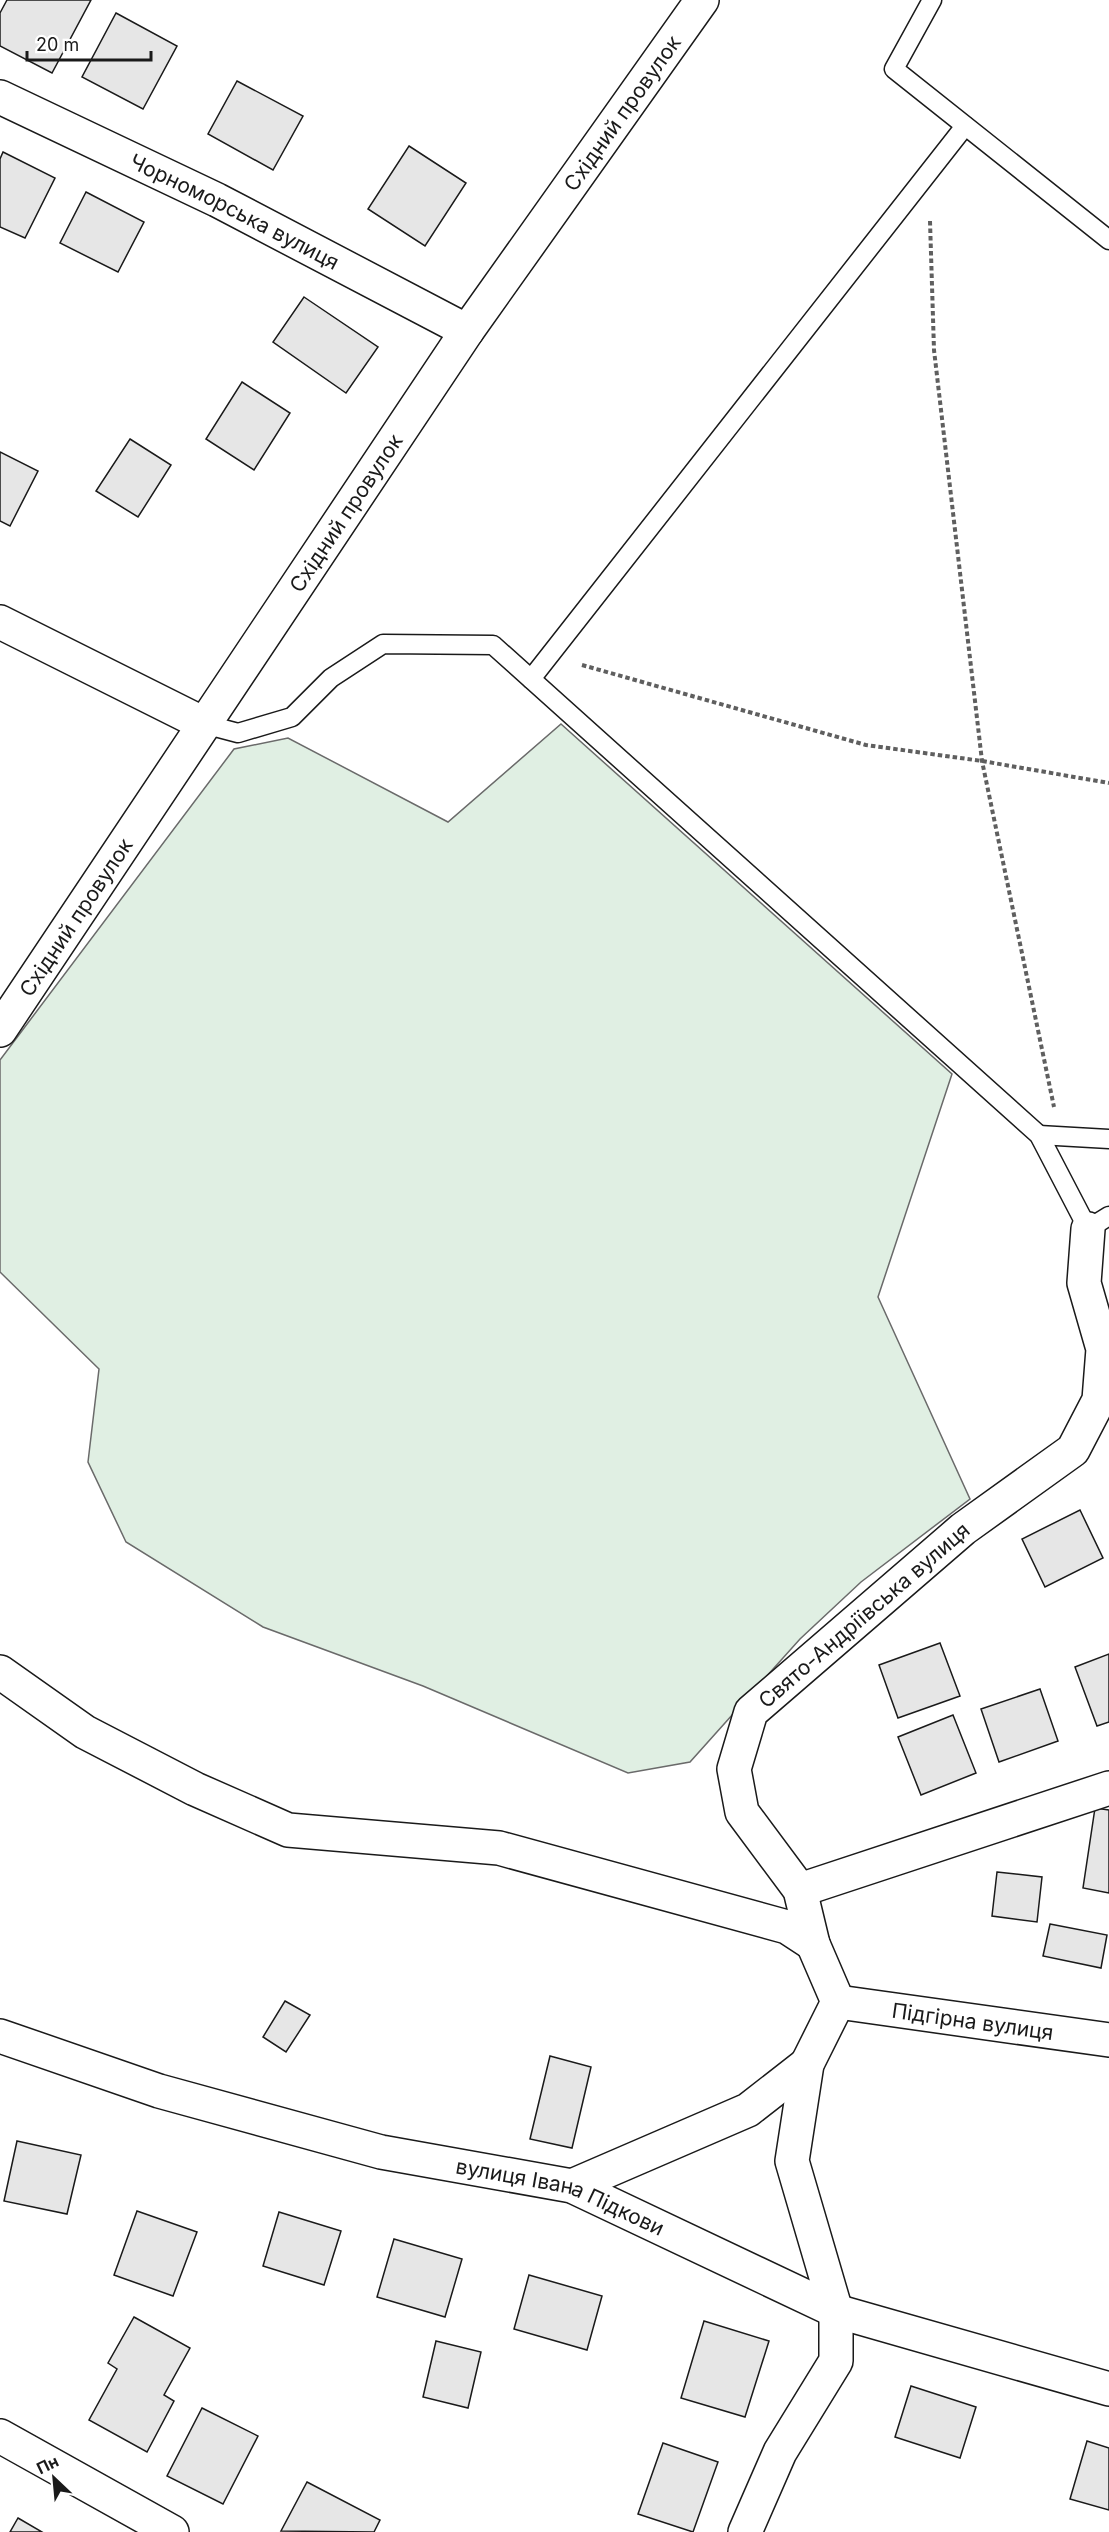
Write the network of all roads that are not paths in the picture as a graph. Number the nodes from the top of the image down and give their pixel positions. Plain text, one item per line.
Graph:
1 (702, 0) edge
2 (932, 0) edge
3 (0, 97) edge
4 (965, 126) junction
5 (1109, 240) edge
6 (467, 331) junction
7 (0, 622) edge
8 (531, 680) junction
9 (204, 724) junction
10 (0, 1030) edge
11 (1039, 1135) junction
12 (1109, 1139) edge
13 (1098, 1222) edge
14 (0, 1672) edge
15 (1109, 1788) edge
16 (800, 1890) junction
17 (813, 1944) junction
18 (838, 2002) junction
19 (0, 2036) edge
20 (1109, 2040) edge
21 (807, 2064) junction
22 (572, 2186) junction
23 (836, 2311) junction
24 (1109, 2389) edge
25 (0, 2436) edge
26 (172, 2532) edge
27 (745, 2532) edge

1 - 6 street, Східний провулок
2 - 4 lane
3 - 6 street, Чорноморська вулиця
4 - 5 lane
4 - 8 lane
6 - 9 street, Східний провулок
7 - 9 street
8 - 9 lane
8 - 11 lane
9 - 10 street, Східний провулок
11 - 12 lane
11 - 13 lane
13 - 16 street, Свято-Андріївська вулиця
14 - 17 street
15 - 16 street
16 - 17 street, Свято-Андріївська вулиця
17 - 18 street, Свято-Андріївська вулиця
18 - 20 street, Підгірна вулиця
18 - 21 street
19 - 22 street, вулиця Івана Підкови
21 - 22 street
21 - 23 street
22 - 23 street, вулиця Івана Підкови
23 - 24 street, вулиця Івана Підкови
23 - 27 street
25 - 26 street

